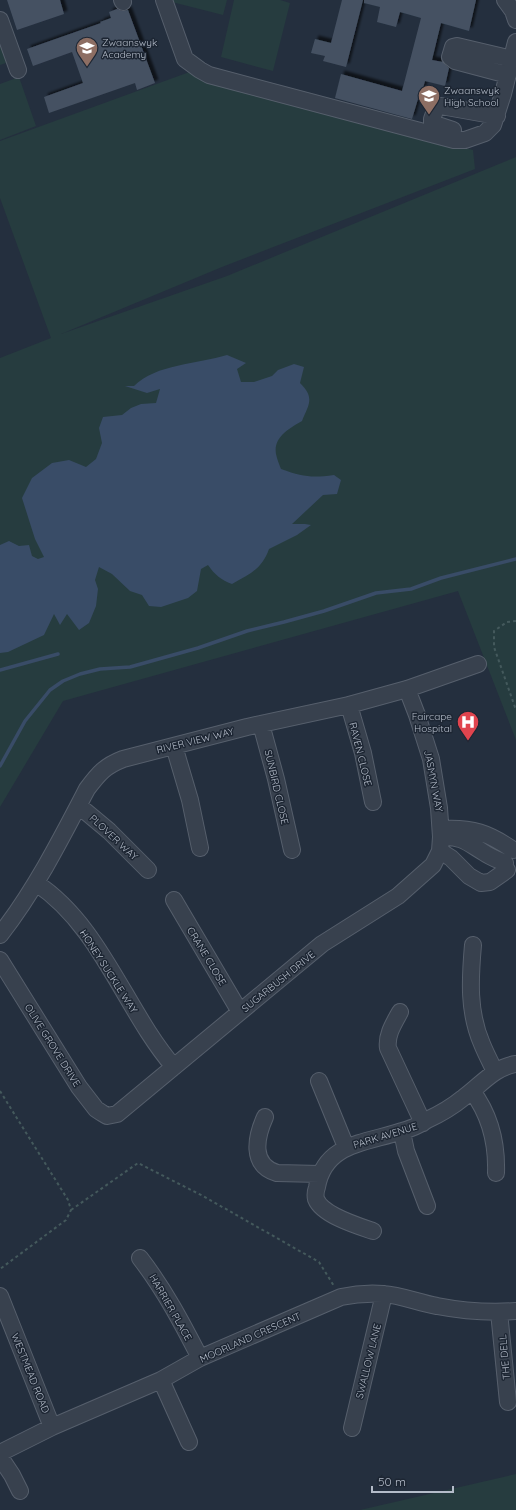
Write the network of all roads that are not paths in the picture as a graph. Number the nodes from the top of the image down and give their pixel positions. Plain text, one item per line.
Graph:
1 (164, 0) edge
2 (505, 0) edge
3 (0, 20) edge
4 (516, 20) edge
5 (516, 42) edge
6 (512, 59) junction
7 (18, 70) dead end
8 (508, 75) junction
9 (497, 116) junction
10 (476, 136) junction
11 (478, 664) dead end
12 (407, 689) junction
13 (349, 705) junction
14 (261, 724) junction
15 (174, 746) junction
16 (373, 802) dead end
17 (79, 806) junction
18 (441, 839) junction
19 (200, 848) dead end
20 (292, 850) dead end
21 (512, 866) edge
22 (148, 870) dead end
23 (36, 883) junction
24 (174, 900) dead end
25 (0, 935) edge
26 (473, 945) dead end
27 (0, 960) edge
28 (240, 1012) junction
29 (400, 1012) dead end
30 (516, 1064) edge
31 (174, 1067) junction
32 (496, 1072) junction
33 (319, 1081) dead end
34 (472, 1091) junction
35 (117, 1114) joint
36 (265, 1117) dead end
37 (422, 1123) junction
38 (402, 1132) junction
39 (346, 1147) junction
40 (496, 1173) dead end
41 (320, 1174) junction
42 (427, 1206) dead end
43 (373, 1231) dead end
44 (140, 1258) dead end
45 (384, 1294) junction
46 (0, 1296) edge
47 (516, 1311) edge
48 (500, 1312) junction
49 (200, 1358) junction
50 (161, 1380) junction
51 (508, 1402) dead end
52 (52, 1427) junction
53 (352, 1428) dead end
54 (189, 1442) dead end
55 (0, 1453) edge
56 (0, 1457) edge
57 (20, 1491) dead end

1 - 10 street
2 - 4 street
3 - 7 street
5 - 6 street
6 - 8 street
6 - 8 street
8 - 9 street
9 - 10 street
9 - 10 street
11 - 12 street, RIVER VIEW WAY
12 - 13 street, RIVER VIEW WAY
12 - 18 street, JASMYN WAY
13 - 14 street, RIVER VIEW WAY
13 - 16 street, RAVEN CLOSE
14 - 15 street, RIVER VIEW WAY
14 - 20 street, SUNBIRD CLOSE
15 - 17 street, RIVER VIEW WAY
15 - 19 street
17 - 22 street, PLOVER WAY
17 - 23 street, RIVER VIEW WAY
18 - 21 street
18 - 21 street
18 - 28 street, SUGARBUSH DRIVE
23 - 25 street, RIVER VIEW WAY
23 - 31 street, HONEY SUCKLE WAY
24 - 28 street, CRANE CLOSE
26 - 32 street
27 - 35 street, OLIVE GROVE DRIVE
28 - 31 street, SUGARBUSH DRIVE
29 - 37 street
30 - 32 street, PARK AVENUE
31 - 35 street, SUGARBUSH DRIVE
32 - 34 street, PARK AVENUE
33 - 39 street
34 - 37 street, PARK AVENUE
34 - 40 street
36 - 41 street
37 - 38 street, PARK AVENUE
38 - 39 street, PARK AVENUE
38 - 42 street
39 - 41 street, PARK AVENUE
41 - 43 street
44 - 49 street, HARRIER PLACE
45 - 48 street, MOORLAND CRESCENT
45 - 49 street, MOORLAND CRESCENT
45 - 53 street, SWALLOW LANE
46 - 52 street, WESTMEAD ROAD
47 - 48 street, MOORLAND CRESCENT
48 - 51 street, THE DELL
49 - 50 street, MOORLAND CRESCENT
50 - 52 street, MOORLAND CRESCENT
50 - 54 street
52 - 55 street, MOORLAND CRESCENT
56 - 57 street

